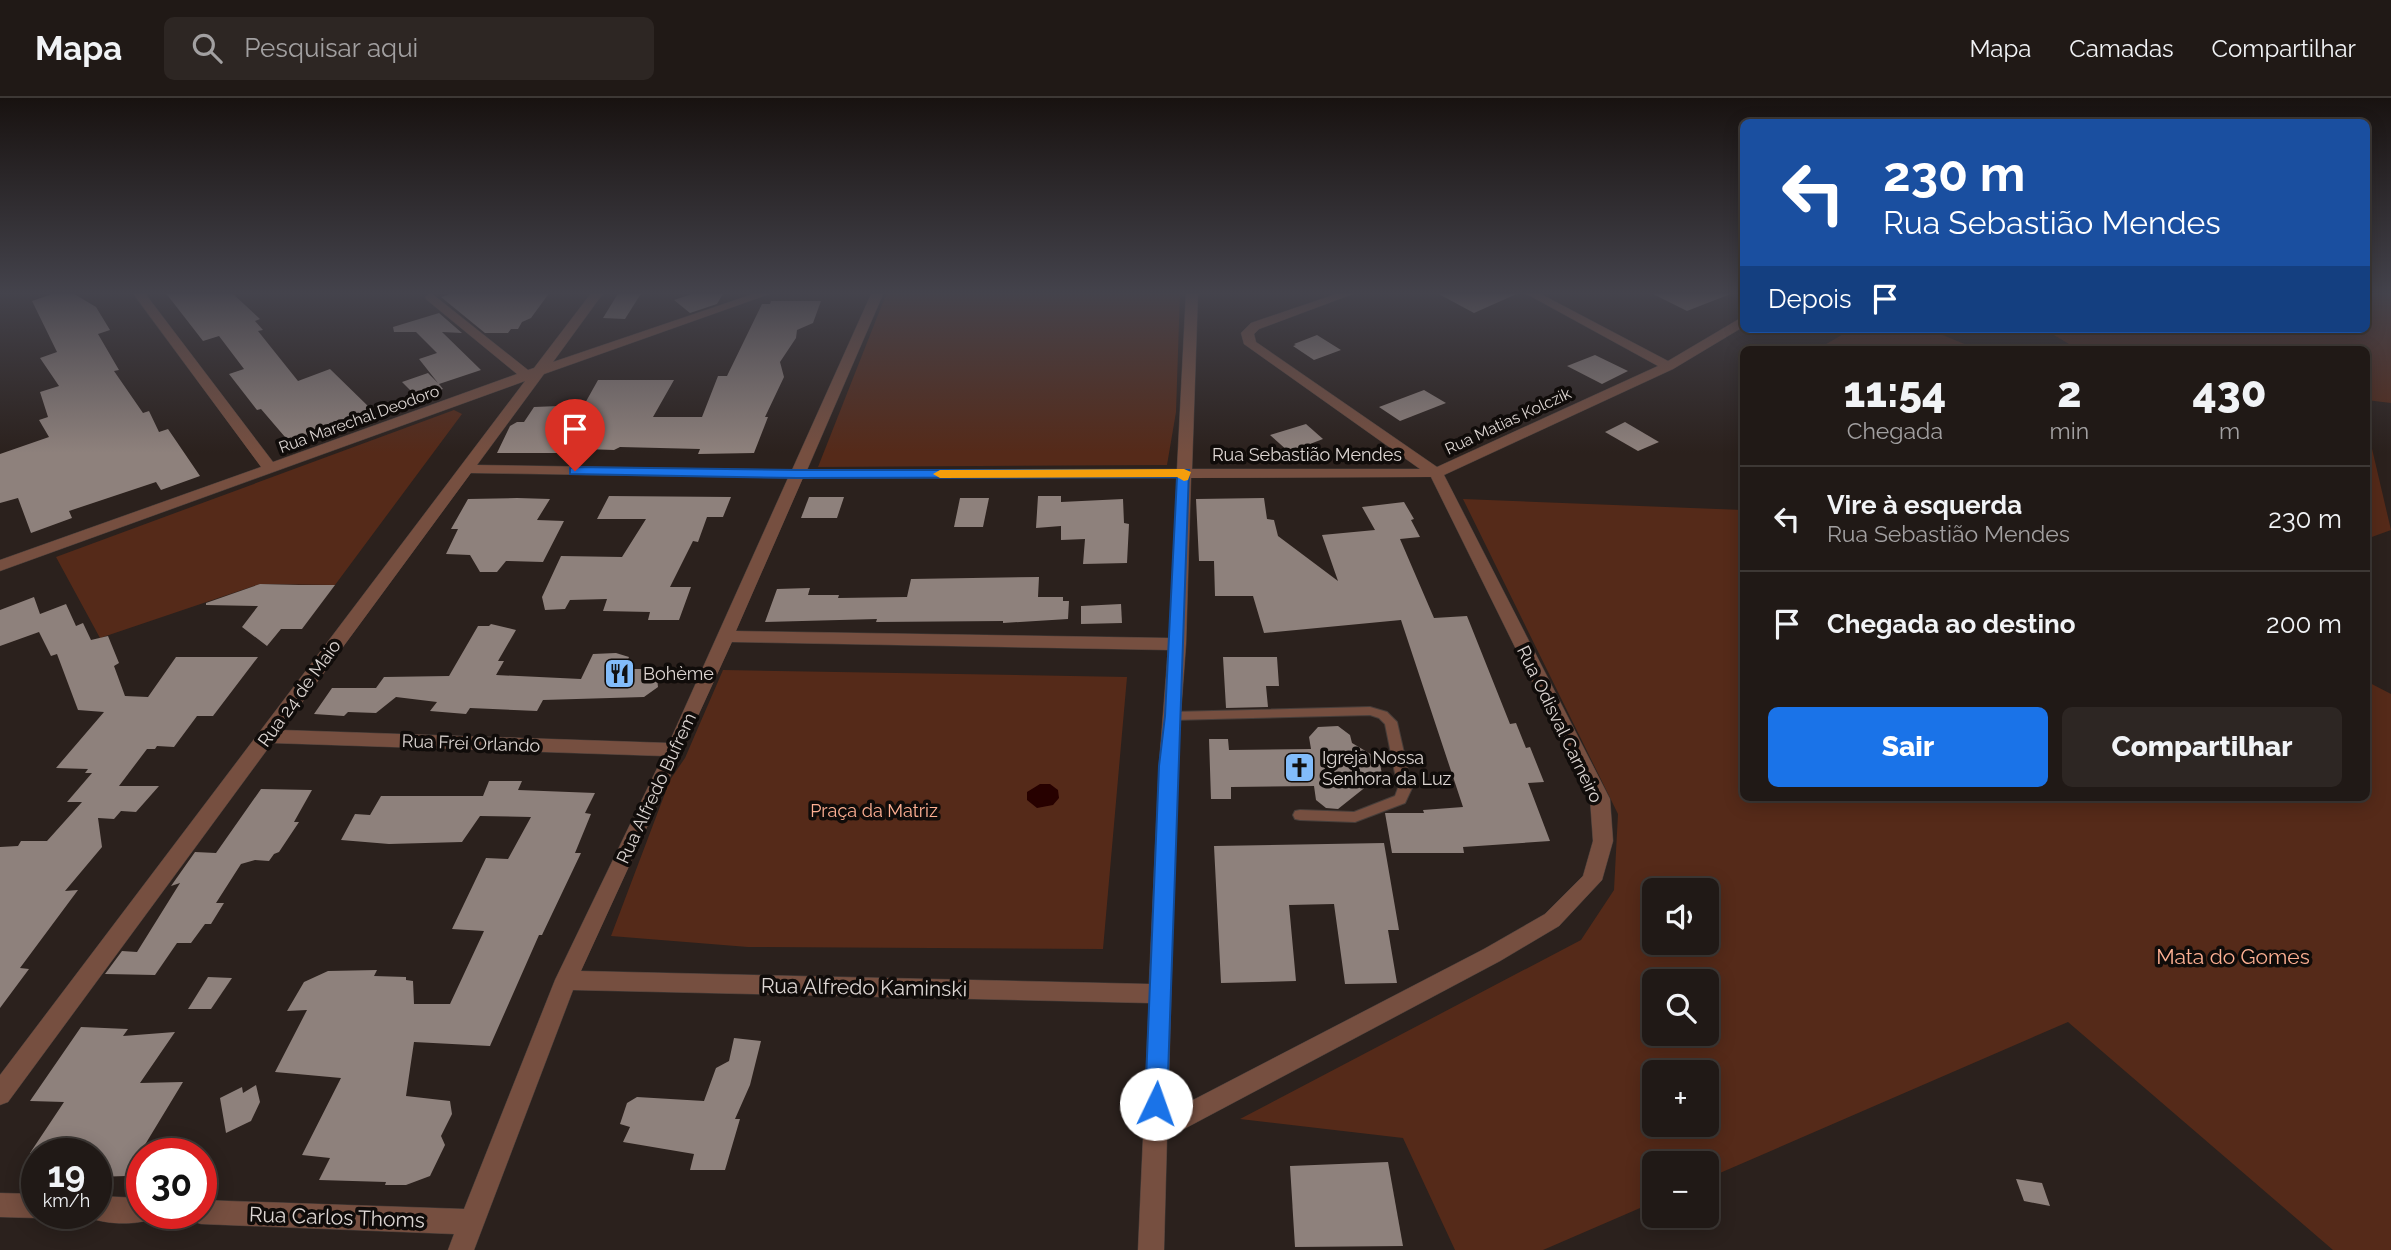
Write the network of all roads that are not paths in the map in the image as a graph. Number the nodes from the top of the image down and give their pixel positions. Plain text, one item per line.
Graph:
1 (178, 346) edge
2 (496, 346) edge
3 (555, 346) edge
4 (612, 346) edge
5 (854, 346) edge
6 (1190, 346) edge
7 (1253, 346) edge
8 (1630, 346) edge
9 (1702, 346) edge
10 (1668, 366) junction
11 (533, 373) junction
12 (464, 469) junction
13 (270, 470) junction
14 (1184, 472) junction
15 (1436, 473) junction
16 (797, 474) junction
17 (0, 566) edge
18 (724, 636) junction
19 (1177, 644) junction
20 (1173, 716) junction
21 (268, 736) junction
22 (675, 750) junction
23 (1300, 816) dead end
24 (566, 980) junction
25 (1161, 994) junction
26 (0, 1094) edge
27 (1154, 1132) junction
28 (0, 1205) edge
29 (21, 1206) edge
30 (217, 1213) edge
31 (472, 1222) junction
32 (461, 1250) edge
33 (1152, 1250) edge

1 - 13 street
2 - 11 street
3 - 11 street, Rua 24 de Maio
4 - 11 street, Rua Marechal Deodoro
5 - 16 street, Rua Alfredo Bufrem
6 - 14 street
7 - 15 street, Rua Odisval Carneiro
8 - 10 street
9 - 10 street, Rua Matias Kolczik
10 - 15 street, Rua Matias Kolczik
11 - 12 street, Rua 24 de Maio
11 - 13 street, Rua Marechal Deodoro
12 - 16 street, Rua Sebastião Mendes
12 - 21 street, Rua 24 de Maio
13 - 17 street, Rua Marechal Deodoro
14 - 15 street, Rua Sebastião Mendes
14 - 16 street, Rua Sebastião Mendes
14 - 19 street
15 - 27 street, Rua Odisval Carneiro
16 - 18 street, Rua Alfredo Bufrem
18 - 19 street
18 - 22 street, Rua Alfredo Bufrem
19 - 20 street
20 - 23 lane
20 - 25 street
21 - 22 street, Rua Frei Orlando
21 - 26 street, Rua 24 de Maio
22 - 24 street, Rua Alfredo Bufrem
24 - 25 street, Rua Alfredo Kaminski
24 - 31 street, Rua Alfredo Bufrem
25 - 27 street
27 - 33 street
28 - 29 street
30 - 31 street, Rua Carlos Thoms
31 - 32 street, Rua Alfredo Bufrem

